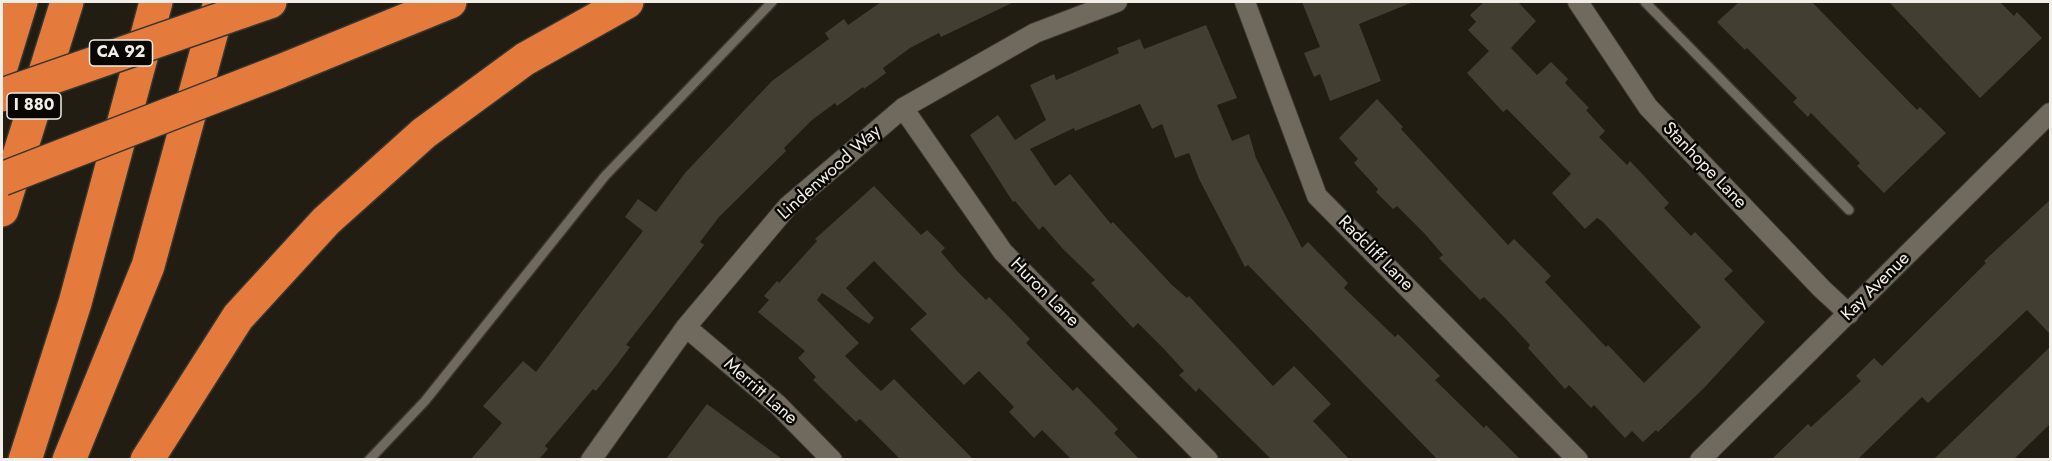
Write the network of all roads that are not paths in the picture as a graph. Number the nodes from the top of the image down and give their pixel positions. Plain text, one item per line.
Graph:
1 (21, 2) edge
2 (67, 2) edge
3 (156, 2) edge
4 (450, 2) edge
5 (627, 2) edge
6 (772, 2) edge
7 (1117, 2) edge
8 (1245, 2) edge
9 (1578, 2) edge
10 (1645, 2) edge
11 (249, 4) edge
12 (2, 64) edge
13 (2, 95) edge
14 (903, 108) junction
15 (2050, 113) edge
16 (76, 149) junction
17 (2, 174) edge
18 (2, 179) edge
19 (2, 210) edge
20 (1849, 210) dead end
21 (1849, 314) junction
22 (686, 327) junction
23 (25, 459) edge
24 (69, 459) edge
25 (147, 459) edge
26 (369, 459) edge
27 (591, 459) edge
28 (832, 459) edge
29 (1208, 459) edge
30 (1578, 459) edge
31 (1700, 459) edge

1 - 12 highway
2 - 19 highway, I 880
3 - 23 highway
4 - 16 highway, bridge
5 - 25 highway
6 - 26 lane
7 - 14 street, Lindenwood Way
8 - 30 street, Radcliff Lane
9 - 21 street, Stanhope Lane
10 - 20 lane
11 - 13 highway, CA 92, bridge
11 - 24 highway
14 - 22 street, Lindenwood Way
14 - 29 street, Huron Lane
15 - 21 street, Kay Avenue
16 - 17 highway, bridge
16 - 18 highway, bridge
21 - 31 street, Kay Avenue
22 - 27 street, Lindenwood Way
22 - 28 street, Merritt Lane

